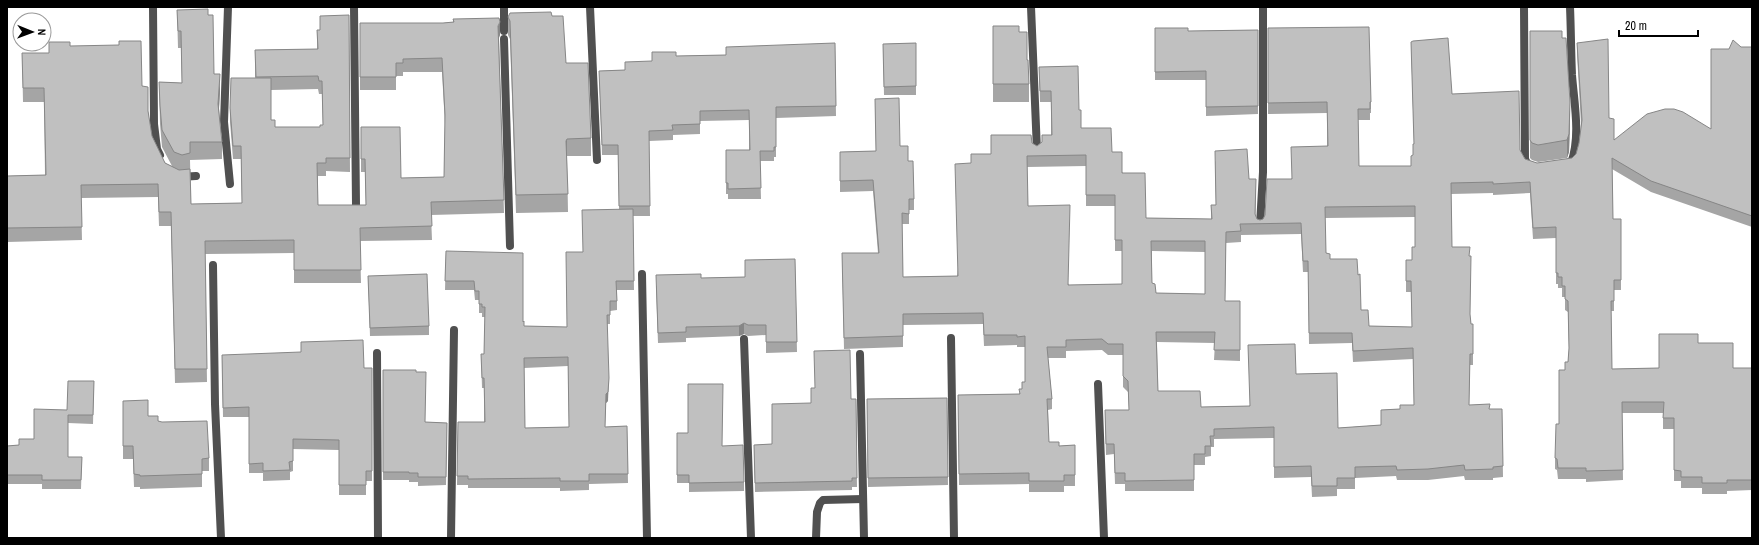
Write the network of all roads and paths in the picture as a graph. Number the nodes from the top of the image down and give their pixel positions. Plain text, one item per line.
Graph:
1 (153, 7) edge
2 (228, 7) edge
3 (354, 7) edge
4 (504, 7) edge
5 (590, 7) edge
6 (1031, 7) edge
7 (1262, 7) edge
8 (1524, 7) edge
9 (1570, 7) edge
10 (1037, 151) edge
11 (597, 160) dead end
12 (164, 164) edge
13 (1560, 166) edge
14 (1537, 168) edge
15 (170, 174) edge
16 (196, 176) dead end
17 (230, 184) dead end
18 (356, 204) edge
19 (1260, 225) edge
20 (510, 246) dead end
21 (213, 265) dead end
22 (642, 274) dead end
23 (454, 330) dead end
24 (951, 338) dead end
25 (744, 339) edge
26 (377, 353) dead end
27 (860, 354) edge
28 (1098, 384) dead end
29 (863, 499) junction
30 (221, 538) edge
31 (378, 538) edge
32 (451, 538) edge
33 (647, 538) edge
34 (751, 538) edge
35 (816, 538) edge
36 (864, 538) edge
37 (954, 538) edge
38 (1104, 538) edge

1 - 12 lane
2 - 17 lane
3 - 18 lane
4 - 20 lane
5 - 11 lane
6 - 10 lane
7 - 19 lane
8 - 14 lane
9 - 13 lane
15 - 16 lane
21 - 30 lane
22 - 33 lane
23 - 32 lane
24 - 37 lane
25 - 34 lane
26 - 31 lane
27 - 29 lane
28 - 38 lane
29 - 35 lane
29 - 36 lane

